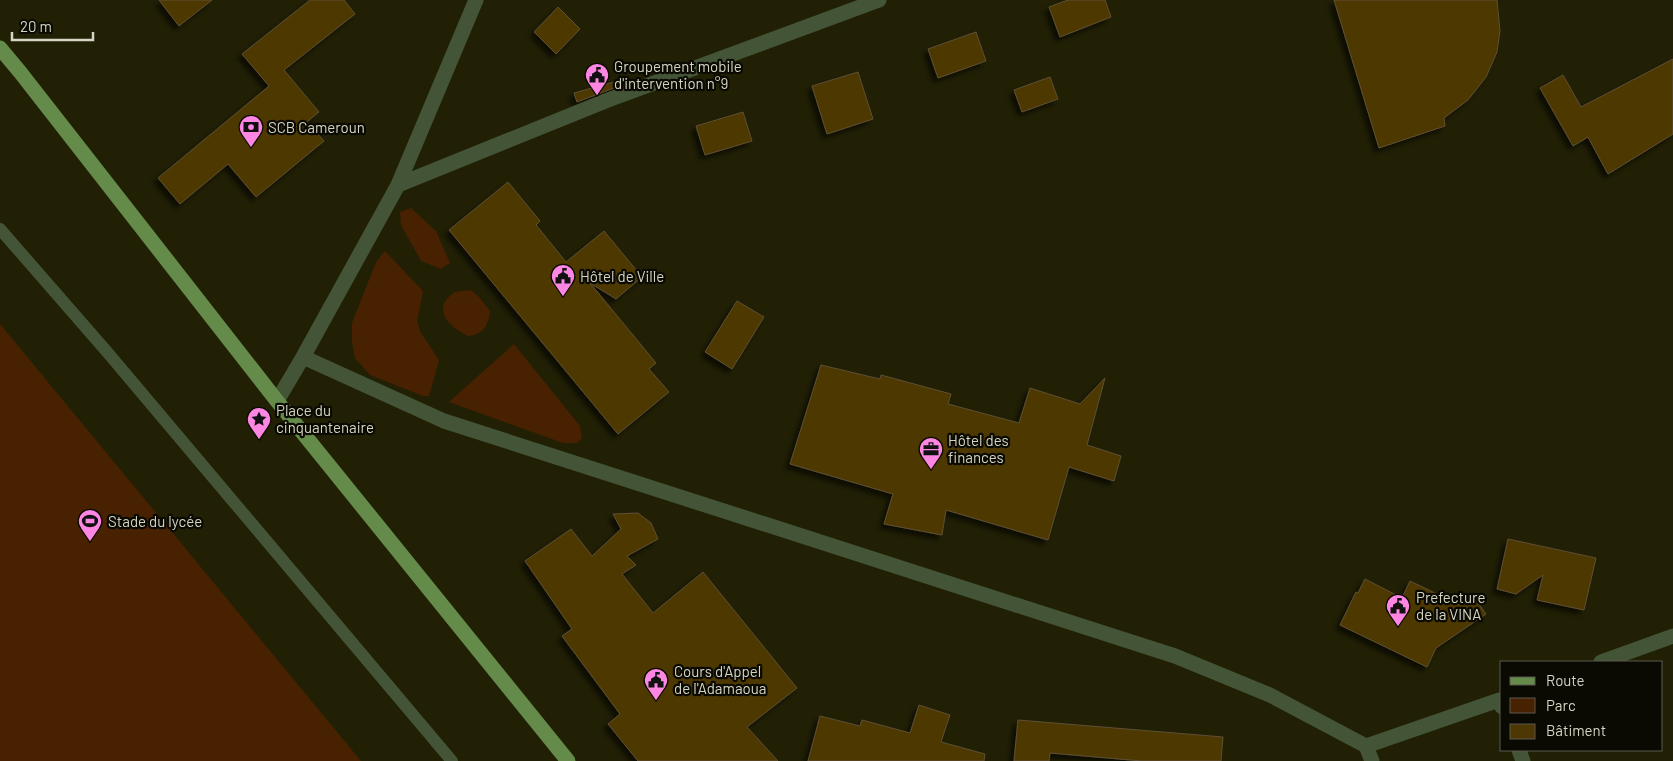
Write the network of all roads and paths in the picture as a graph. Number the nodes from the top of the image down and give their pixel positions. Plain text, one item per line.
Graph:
1 (476, 0) edge
2 (879, 0) edge
3 (0, 48) edge
4 (398, 185) junction
5 (0, 229) edge
6 (303, 358) junction
7 (277, 401) junction
8 (1673, 636) edge
9 (1604, 661) edge
10 (1500, 702) edge
11 (1366, 746) junction
12 (452, 761) edge
13 (568, 761) edge
14 (1372, 761) edge

1 - 4 street
2 - 4 street
3 - 7 main road
4 - 6 street
5 - 12 lane
6 - 7 street
6 - 11 street
7 - 13 main road
8 - 9 street
10 - 11 street
11 - 14 street

